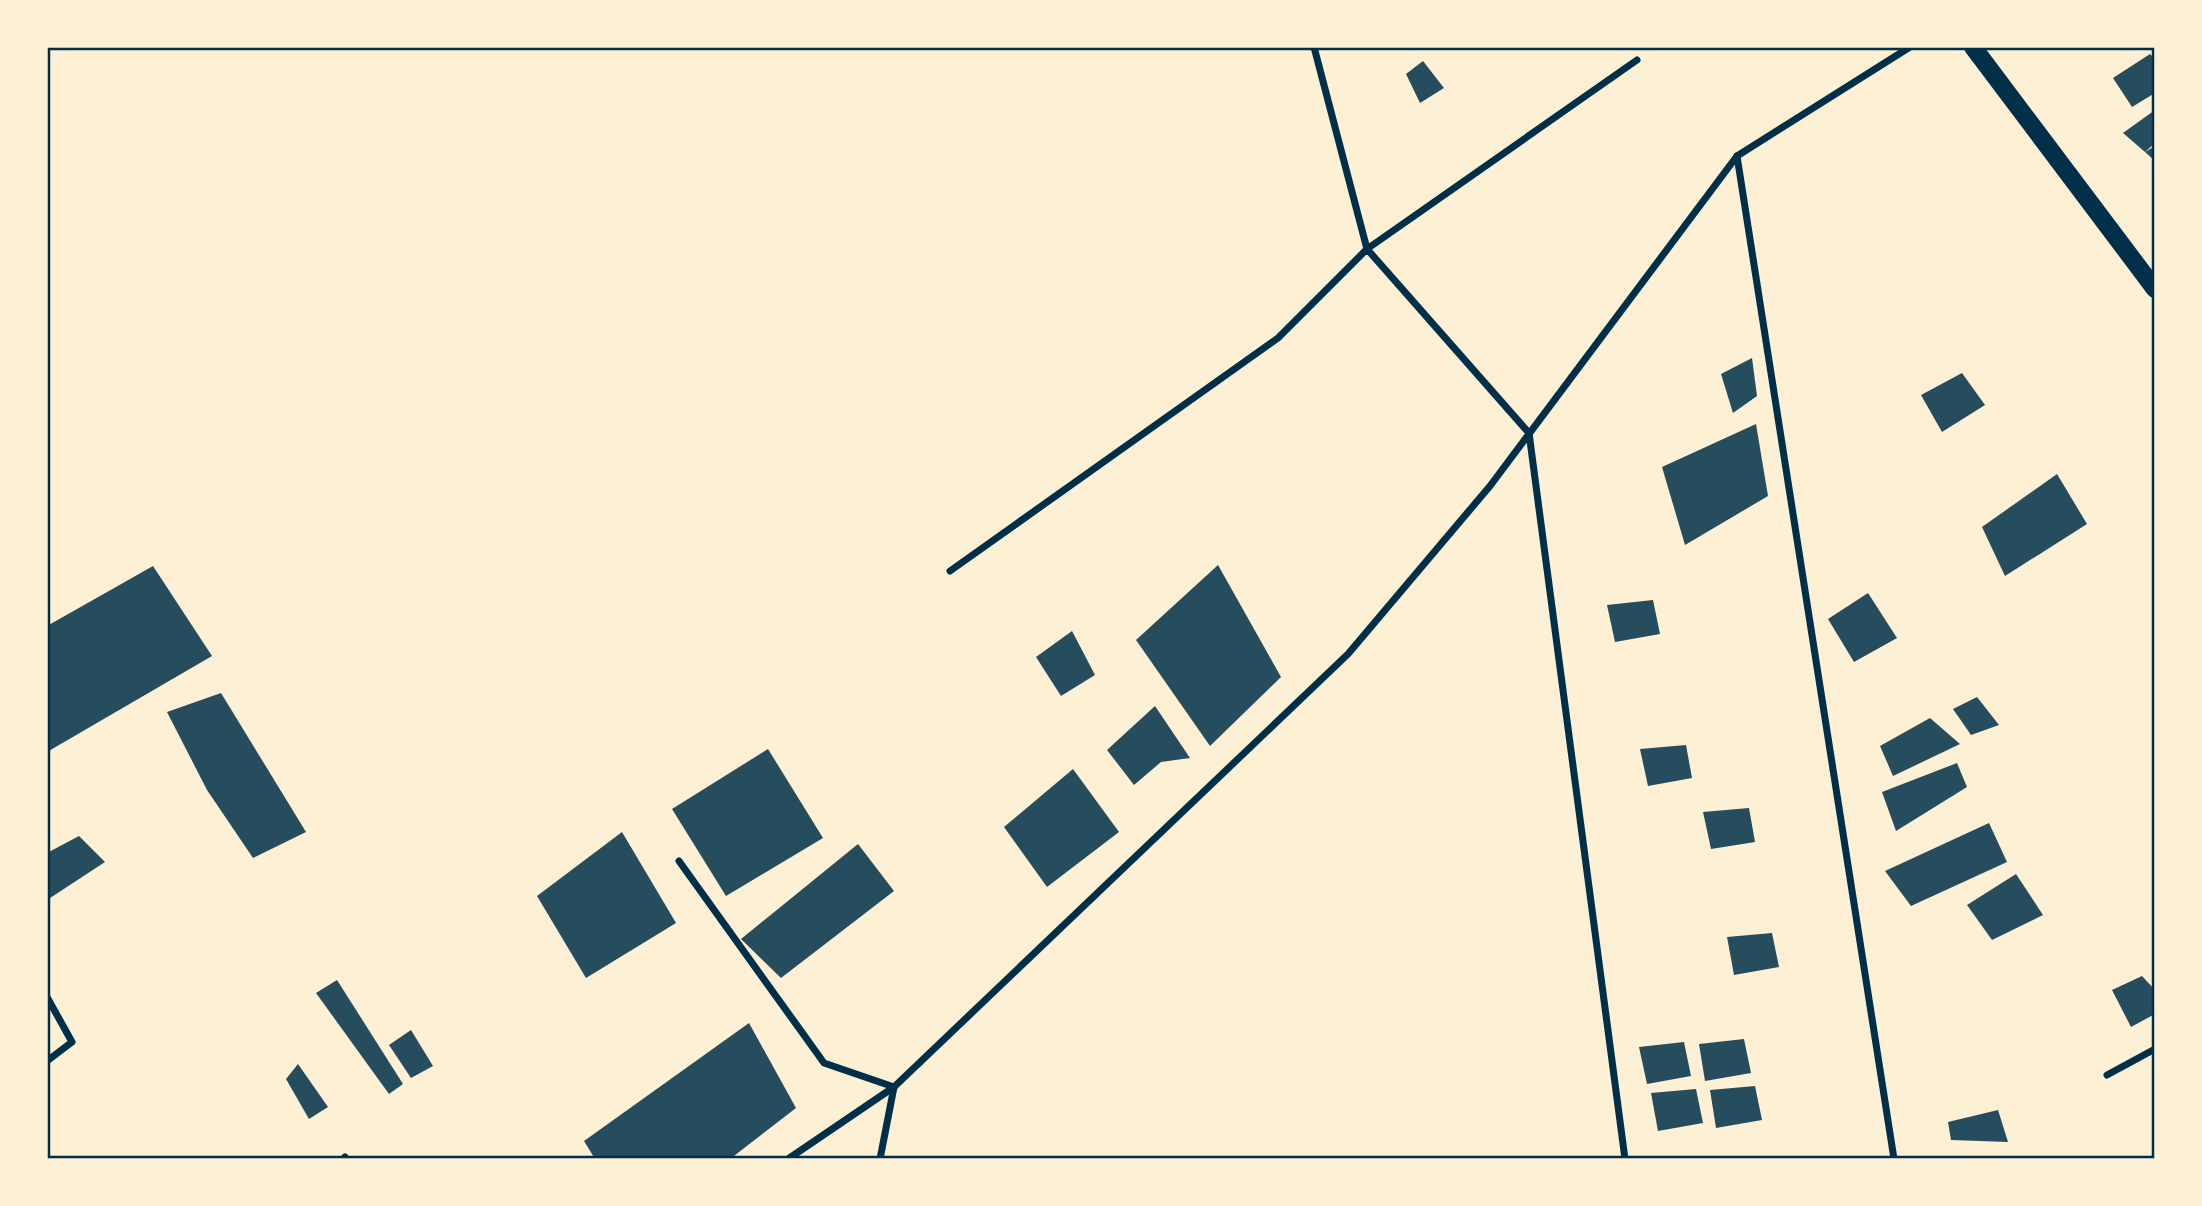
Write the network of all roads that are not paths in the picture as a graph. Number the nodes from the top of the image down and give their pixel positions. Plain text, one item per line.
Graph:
1 (1314, 47) edge
2 (1910, 47) edge
3 (1973, 47) edge
4 (1637, 60) dead end
5 (1737, 156) junction
6 (1367, 249) junction
7 (2155, 289) edge
8 (1529, 433) junction
9 (950, 571) dead end
10 (679, 861) dead end
11 (47, 997) edge
12 (2155, 1049) edge
13 (47, 1061) edge
14 (2107, 1075) dead end
15 (894, 1087) junction
16 (788, 1159) edge
17 (880, 1159) edge
18 (1625, 1159) edge
19 (1894, 1159) edge

1 - 6 street
2 - 5 street
3 - 7 main road
4 - 6 street
5 - 8 street
5 - 19 street
6 - 8 street
6 - 9 street
8 - 15 street
8 - 18 street
10 - 15 street
11 - 13 street
12 - 14 street
15 - 16 street
15 - 17 street

